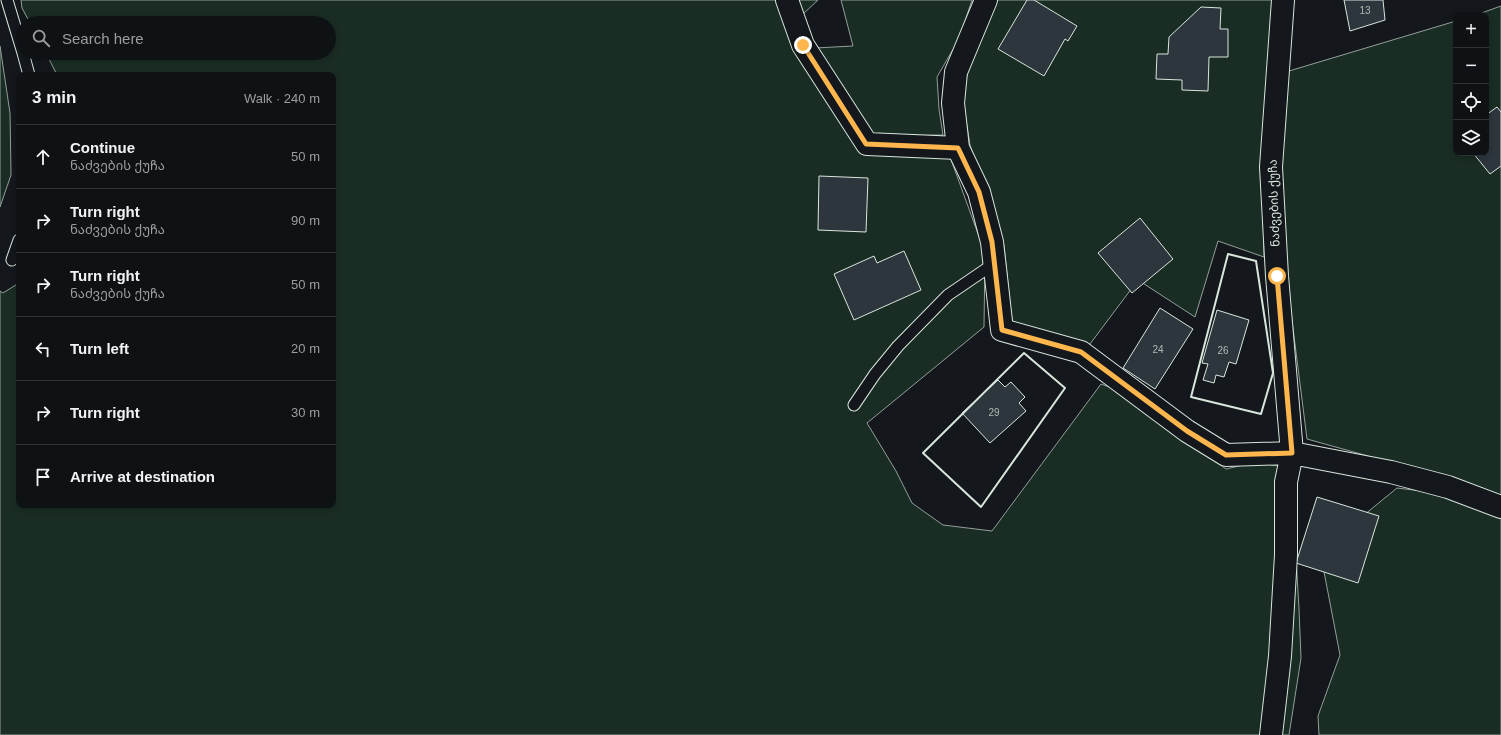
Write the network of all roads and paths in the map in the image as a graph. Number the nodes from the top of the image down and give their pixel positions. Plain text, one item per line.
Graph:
1 (7, 0) edge
2 (787, 0) edge
3 (986, 0) edge
4 (1283, 0) edge
5 (16, 30) edge
6 (25, 60) edge
7 (29, 72) edge
8 (958, 148) junction
9 (16, 249) edge
10 (12, 260) dead end
11 (995, 263) junction
12 (854, 405) dead end
13 (1292, 453) junction
14 (1501, 507) edge
15 (1271, 735) edge

1 - 5 lane
2 - 8 street
3 - 8 street
4 - 13 street, ნაძვების ქუჩა
6 - 7 lane
8 - 11 street
9 - 10 lane
11 - 12 lane
11 - 13 street
13 - 14 street
13 - 15 street, ნაძვების ქუჩა

